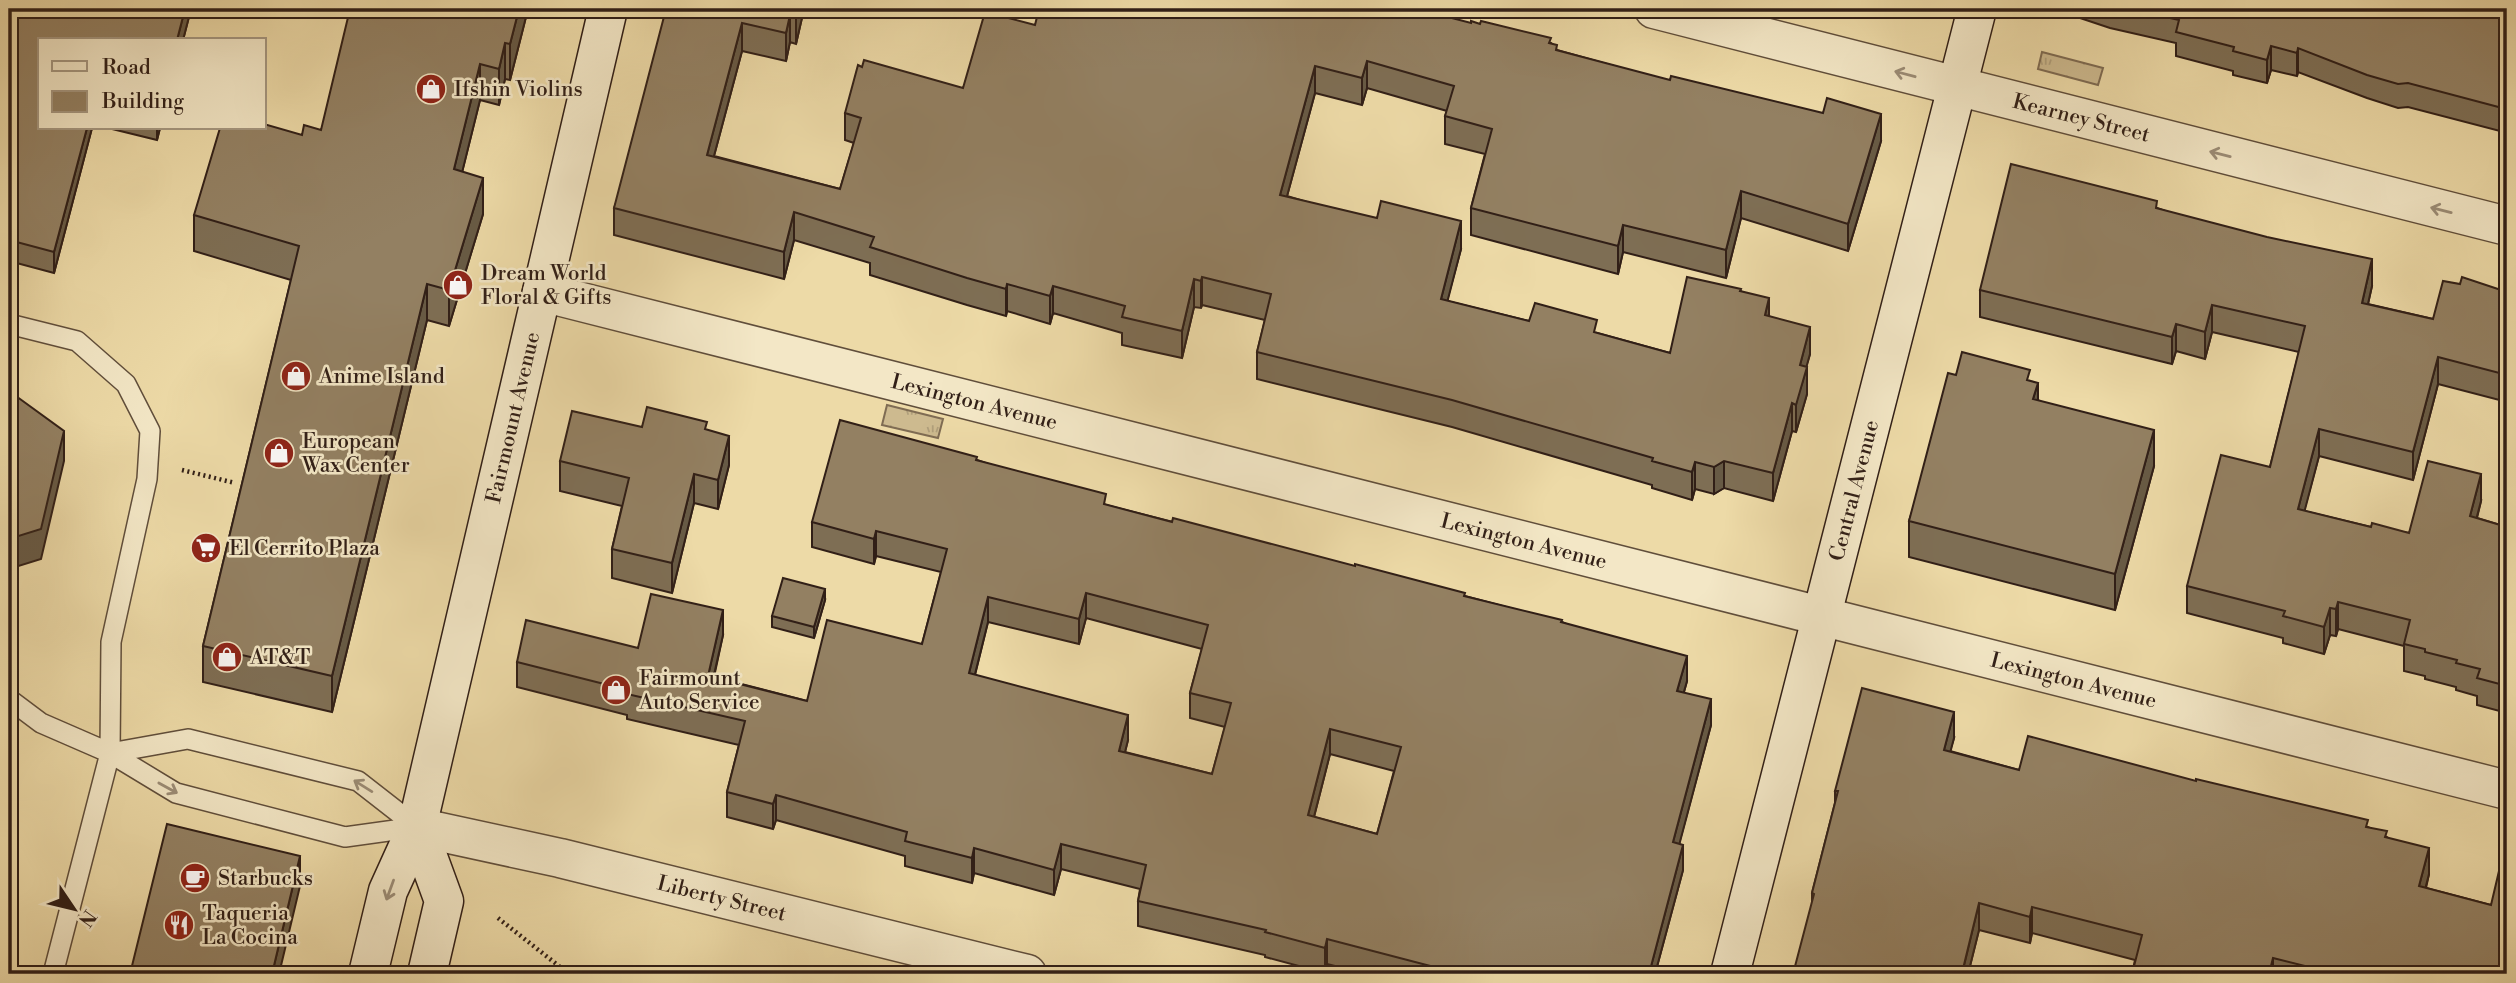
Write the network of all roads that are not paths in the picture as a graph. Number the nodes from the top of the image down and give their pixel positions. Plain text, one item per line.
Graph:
1 (608, 9) edge
2 (1654, 9) edge
3 (1977, 9) edge
4 (1957, 87) junction
5 (2507, 226) edge
6 (542, 292) junction
7 (9, 324) edge
8 (1822, 615) junction
9 (9, 699) edge
10 (110, 753) junction
11 (2507, 790) edge
12 (417, 827) junction
13 (53, 974) edge
14 (368, 974) edge
15 (428, 974) edge
16 (1027, 974) edge
17 (1730, 974) edge

1 - 6 street, Fairmount Avenue
4 -> 2 street, Kearney Street
3 - 4 street, Central Avenue
5 -> 4 street, Kearney Street
4 - 8 street, Central Avenue
6 - 8 street, Lexington Avenue
6 - 12 street, Fairmount Avenue
7 - 10 lane
8 - 11 street, Lexington Avenue
8 - 17 street, Central Avenue
9 - 10 lane
10 -> 12 lane
12 -> 10 lane
10 - 13 lane
12 -> 14 street, Fairmount Avenue
12 - 15 street
12 - 16 street, Liberty Street

